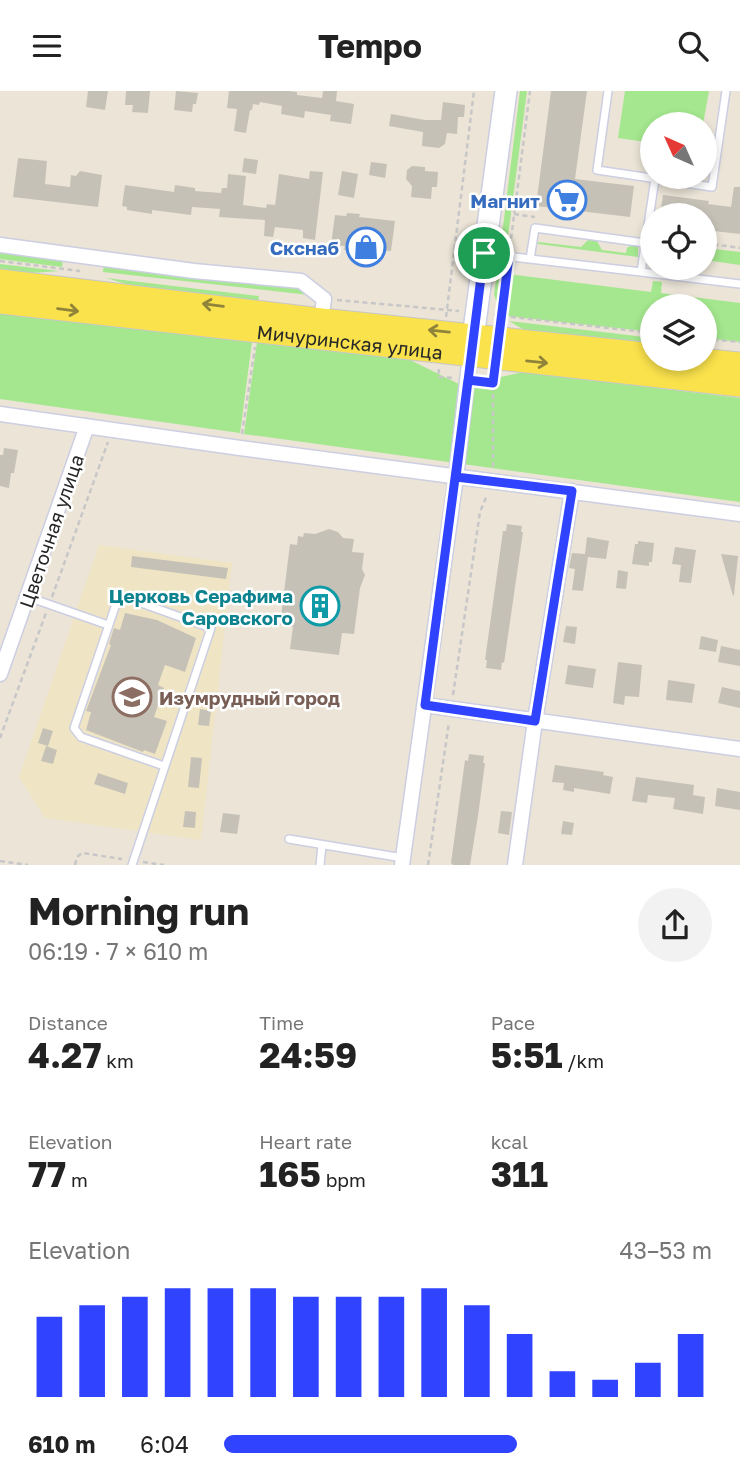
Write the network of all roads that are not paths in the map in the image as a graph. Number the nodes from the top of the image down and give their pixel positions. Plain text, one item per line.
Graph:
1 (506, 91) edge
2 (608, 91) edge
3 (726, 91) edge
4 (718, 146) edge
5 (640, 177) edge
6 (640, 242) edge
7 (0, 245) edge
8 (484, 253) junction
9 (530, 259) junction
10 (640, 272) edge
11 (707, 280) edge
12 (0, 281) edge
13 (740, 284) edge
14 (0, 302) edge
15 (321, 320) junction
16 (473, 334) junction
17 (498, 337) junction
18 (443, 342) junction
19 (640, 353) edge
20 (717, 362) edge
21 (740, 364) edge
22 (740, 385) edge
23 (0, 414) edge
24 (88, 426) junction
25 (456, 477) junction
26 (572, 491) junction
27 (740, 514) edge
28 (28, 597) junction
29 (108, 625) junction
30 (4, 651) edge
31 (0, 674) edge
32 (425, 705) junction
33 (535, 721) junction
34 (740, 749) edge
35 (164, 766) junction
36 (289, 839) dead end
37 (322, 845) junction
38 (403, 861) edge
39 (132, 862) edge
40 (320, 865) edge
41 (515, 865) edge

1 - 8 main road
2 - 5 lane
3 - 4 lane
6 - 9 lane
7 - 15 street
8 - 9 lane
8 - 16 main road
9 - 10 lane
11 - 13 lane
15 -> 12 main road, Мичуринская улица
14 -> 18 main road, Мичуринская улица
18 -> 15 main road, Мичуринская улица
16 - 17 main road, Мичуринская улица
16 - 18 main road, Мичуринская улица
16 - 25 street
17 - 19 main road, Мичуринская улица
17 -> 22 main road, Мичуринская улица
20 - 21 main road
23 - 24 street
24 - 25 street
24 - 28 street, Цветочная улица
25 - 26 street
25 - 32 street
26 - 27 street
26 - 33 street
28 - 29 lane
28 - 30 street, Цветочная улица
29 - 35 lane
29 - 35 lane
30 - 31 street, Цветочная улица
32 - 33 street
32 - 38 street
33 - 34 street
33 - 41 street
35 - 39 lane
36 - 37 lane
37 - 38 lane
37 - 40 lane

